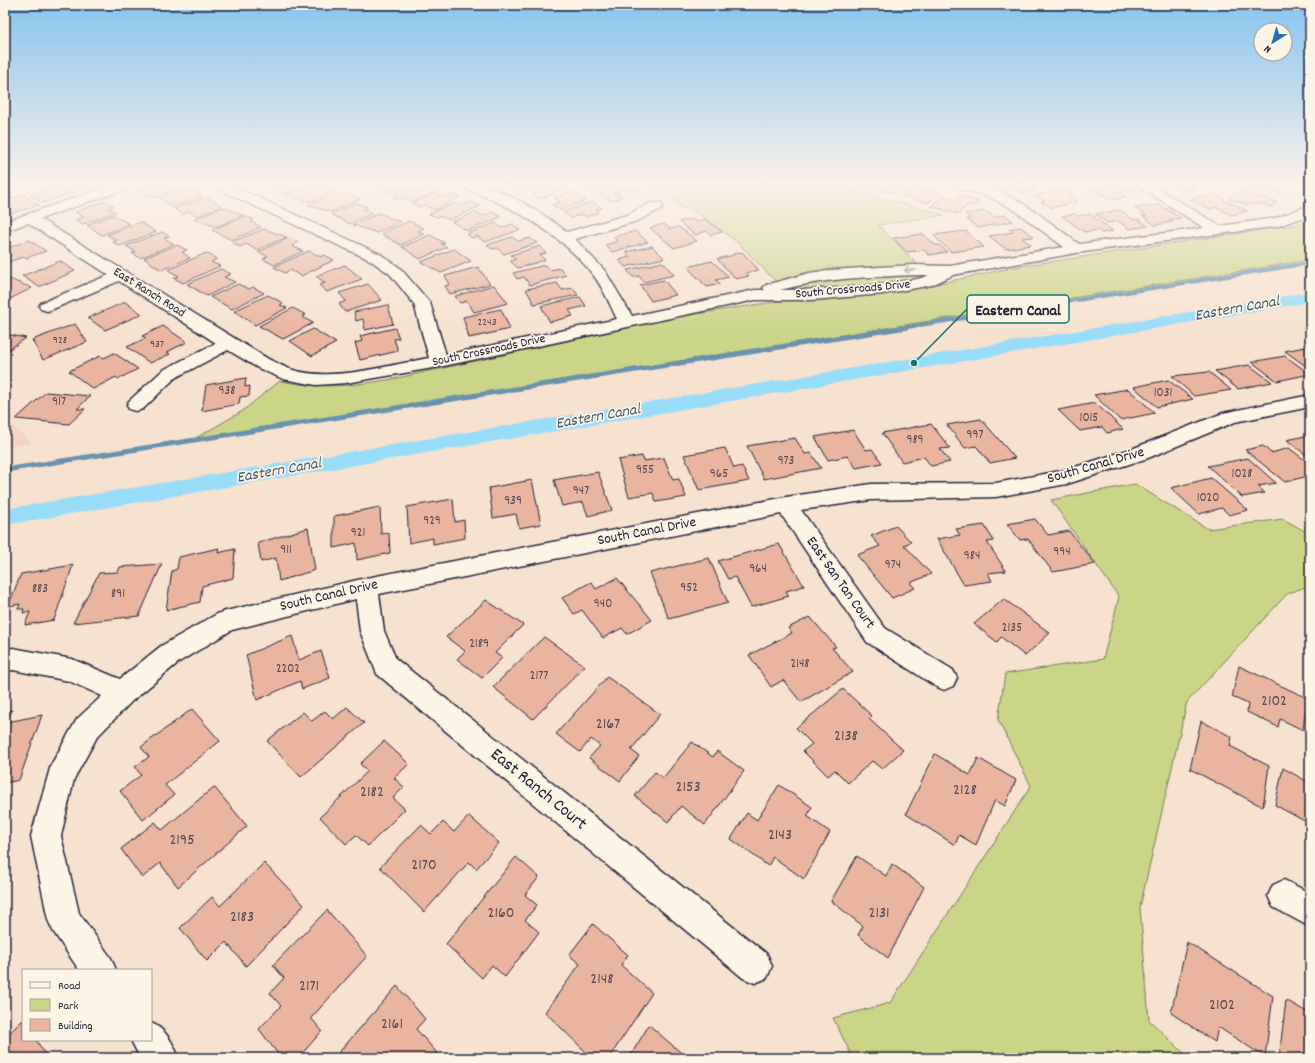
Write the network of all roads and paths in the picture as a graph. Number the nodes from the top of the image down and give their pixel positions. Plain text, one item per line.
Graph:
1 (56, 235) edge
2 (327, 235) edge
3 (558, 235) edge
4 (575, 235) edge
5 (1057, 235) edge
6 (1177, 235) edge
7 (563, 238) junction
8 (1076, 249) junction
9 (120, 275) junction
10 (47, 306) dead end
11 (627, 322) junction
12 (228, 343) junction
13 (439, 362) junction
14 (1310, 401) edge
15 (136, 405) dead end
16 (786, 505) junction
17 (366, 587) junction
18 (5, 661) edge
19 (944, 678) dead end
20 (123, 694) junction
21 (755, 966) dead end
22 (98, 969) edge
23 (149, 1041) edge
24 (161, 1058) edge

1 - 9 street, East Ranch Road
2 - 13 street
3 - 7 street
4 - 7 street
5 - 8 street
6 - 8 street, South Crossroads Drive
7 - 11 street
8 - 11 street, South Crossroads Drive
9 - 10 street
9 - 12 street, East Ranch Road
11 - 13 street, South Crossroads Drive
12 - 13 street, South Crossroads Drive
12 - 15 street
14 - 16 street, South Canal Drive
16 - 17 street, South Canal Drive
16 - 19 street, East San Tan Court
17 - 20 street, South Canal Drive
17 - 21 street, East Ranch Court
18 - 20 street
20 - 22 street, South Canal Drive
23 - 24 street

